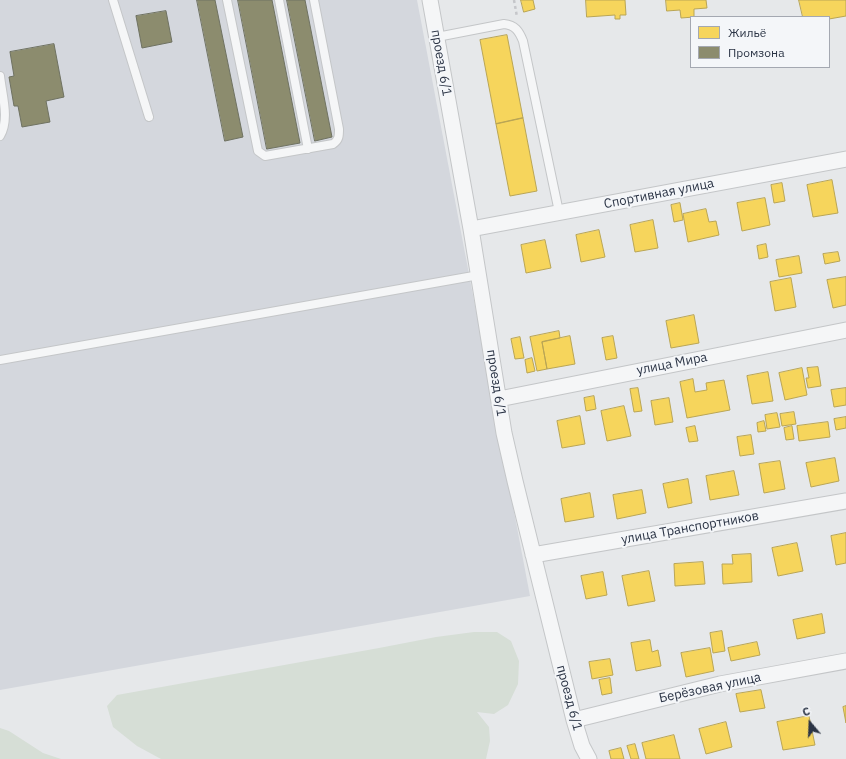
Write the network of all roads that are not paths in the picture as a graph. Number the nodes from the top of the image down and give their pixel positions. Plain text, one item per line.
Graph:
1 (114, 0) edge
2 (227, 0) edge
3 (279, 0) edge
4 (314, 0) edge
5 (430, 0) edge
6 (437, 37) junction
7 (0, 76) edge
8 (149, 117) dead end
9 (0, 136) edge
10 (308, 149) junction
11 (846, 159) edge
12 (559, 212) junction
13 (472, 229) junction
14 (479, 275) junction
15 (846, 330) edge
16 (0, 360) edge
17 (499, 399) junction
18 (846, 501) edge
19 (533, 555) junction
20 (846, 661) edge
21 (574, 720) junction
22 (589, 759) edge

1 - 8 lane
2 - 10 lane
3 - 10 lane
4 - 10 lane
5 - 6 street, проезд 6/1
6 - 12 lane
6 - 13 street, проезд 6/1
7 - 9 lane
11 - 12 street, Спортивная улица
12 - 13 street, Спортивная улица
13 - 14 street, проезд 6/1
14 - 16 lane
14 - 17 street, проезд 6/1
15 - 17 street, улица Мира
17 - 19 street, проезд 6/1
18 - 19 street, улица Транспортников
19 - 21 street, проезд 6/1
20 - 21 street, Берёзовая улица
21 - 22 street, проезд 6/1

